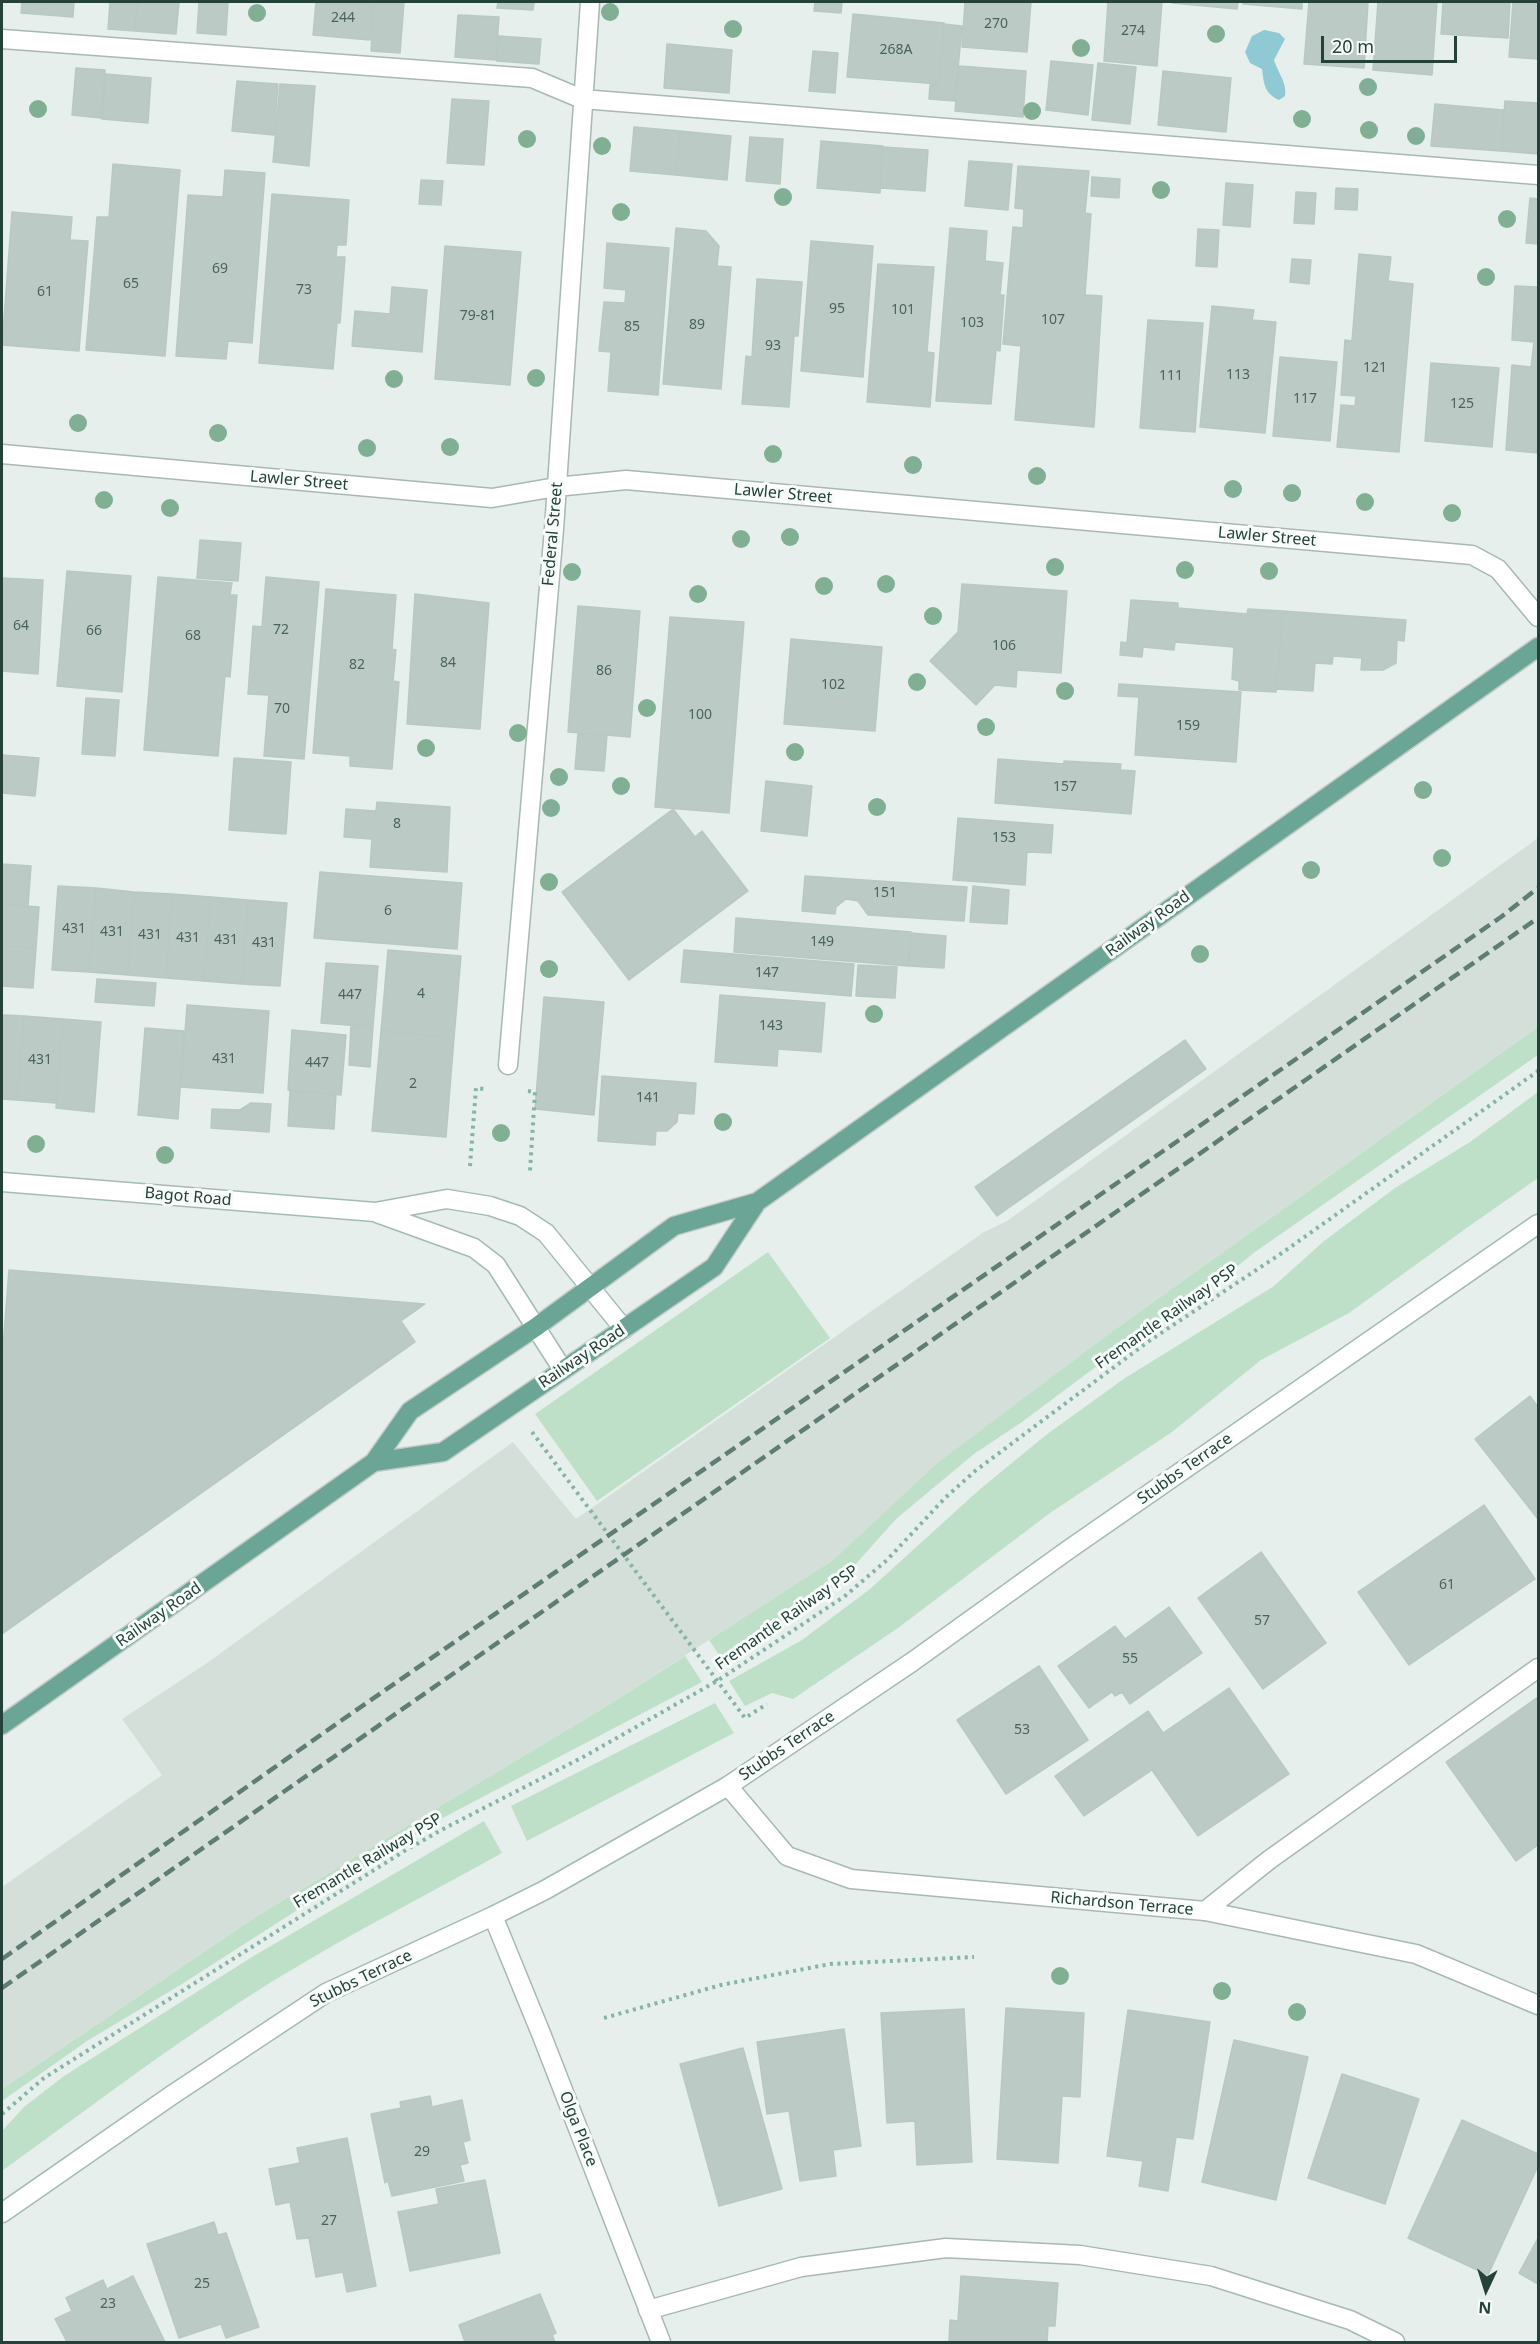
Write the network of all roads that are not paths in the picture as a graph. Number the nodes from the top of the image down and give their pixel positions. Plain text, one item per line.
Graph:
1 (590, 2) edge
2 (2, 39) edge
3 (582, 99) junction
4 (1539, 175) edge
5 (2, 454) edge
6 (556, 487) junction
7 (1539, 617) edge
8 (1539, 647) edge
9 (508, 1065) dead end
10 (2, 1182) edge
11 (758, 1202) junction
12 (375, 1212) junction
13 (1539, 1224) edge
14 (591, 1287) junction
15 (536, 1328) junction
16 (624, 1329) junction
17 (563, 1370) junction
18 (374, 1462) junction
19 (1539, 1668) edge
20 (2, 1725) edge
21 (728, 1786) junction
22 (1205, 1911) junction
23 (493, 1916) junction
24 (1539, 2005) edge
25 (2, 2213) edge
26 (648, 2310) junction
27 (661, 2343) edge
28 (1395, 2343) edge

1 - 3 street, Federal Street
2 - 3 street
3 - 4 street
3 - 6 street, Federal Street
5 - 6 street, Lawler Street
6 - 7 street, Lawler Street
6 - 9 street, Federal Street
8 - 11 main road, Railway Road
10 - 12 street, Bagot Road
11 - 14 main road, Railway Road
11 - 16 main road, Railway Road
12 - 14 street, Bagot Road
12 - 15 street, Bagot Road
13 - 21 street, Stubbs Terrace
14 - 15 main road, Railway Road
14 - 16 street, Bagot Road
15 - 17 street, Bagot Road
15 - 18 main road, Railway Road
16 - 17 main road, Railway Road
17 - 18 main road, Railway Road
18 - 20 main road, Railway Road
19 - 22 street
21 - 22 street, Richardson Terrace
21 - 23 street, Stubbs Terrace
22 - 24 street, Richardson Terrace
23 - 25 street, Stubbs Terrace
23 - 26 street, Olga Place
26 - 27 street, Olga Place
26 - 28 street

